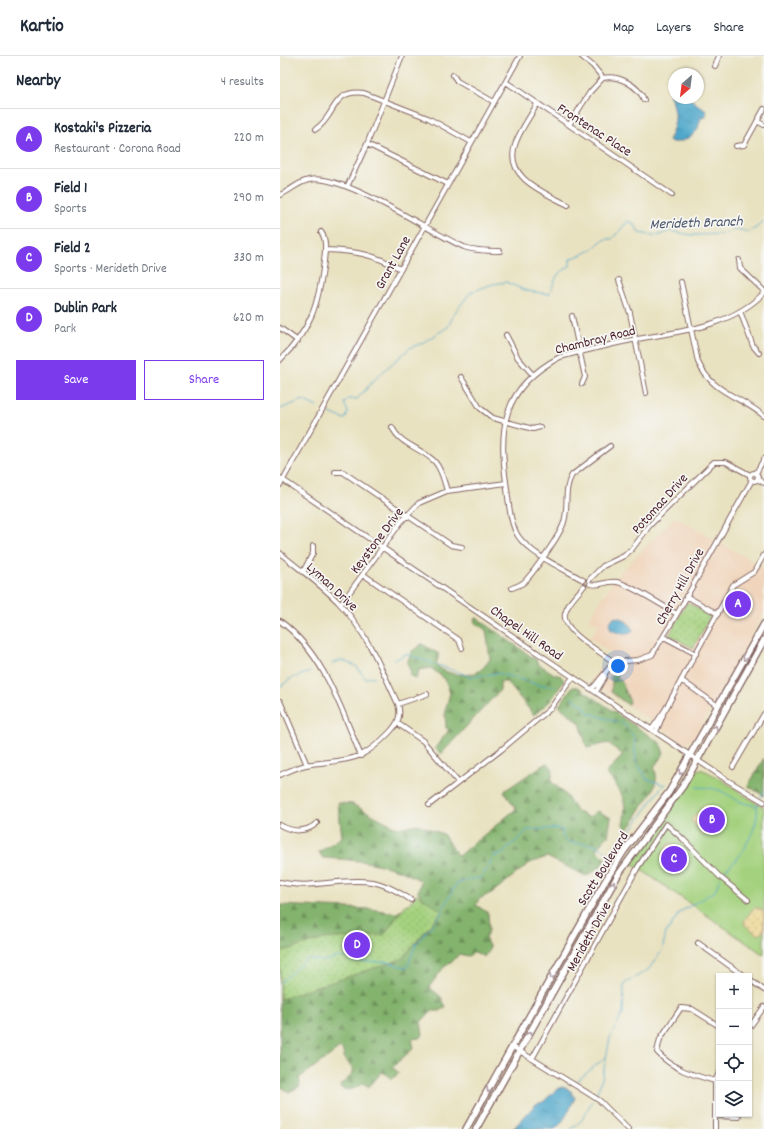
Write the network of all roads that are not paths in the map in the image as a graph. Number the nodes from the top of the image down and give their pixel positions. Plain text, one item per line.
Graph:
1 (402, 56) edge
2 (519, 56) edge
3 (581, 56) edge
4 (719, 56) edge
5 (715, 66) dead end
6 (453, 75) dead end
7 (602, 78) junction
8 (506, 82) junction
9 (644, 100) dead end
10 (385, 101) junction
11 (494, 102) junction
12 (537, 104) junction
13 (764, 109) edge
14 (757, 121) junction
15 (569, 125) junction
16 (764, 125) edge
17 (316, 129) dead end
18 (471, 142) junction
19 (367, 144) junction
20 (736, 146) dead end
21 (448, 184) junction
22 (347, 187) junction
23 (280, 195) edge
24 (672, 195) dead end
25 (568, 205) dead end
26 (425, 225) junction
27 (320, 232) dead end
28 (325, 250) junction
29 (500, 250) dead end
30 (739, 260) dead end
31 (401, 269) junction
32 (619, 280) dead end
33 (681, 282) dead end
34 (764, 292) edge
35 (740, 311) junction
36 (572, 316) dead end
37 (280, 328) edge
38 (691, 329) junction
39 (506, 335) dead end
40 (635, 340) junction
41 (298, 341) junction
42 (580, 352) junction
43 (759, 353) dead end
44 (280, 360) edge
45 (533, 375) junction
46 (461, 377) dead end
47 (582, 384) dead end
48 (646, 393) dead end
49 (764, 416) edge
50 (504, 422) junction
51 (392, 427) dead end
52 (540, 427) dead end
53 (610, 446) dead end
54 (764, 459) edge
55 (335, 472) dead end
56 (756, 474) junction
57 (750, 475) junction
58 (281, 479) edge
59 (757, 479) junction
60 (752, 480) junction
61 (506, 483) junction
62 (764, 483) edge
63 (280, 485) edge
64 (447, 491) junction
65 (406, 515) junction
66 (313, 546) dead end
67 (383, 547) junction
68 (462, 547) dead end
69 (280, 553) edge
70 (764, 555) edge
71 (542, 557) junction
72 (763, 561) edge
73 (303, 572) junction
74 (364, 575) junction
75 (583, 580) junction
76 (590, 582) junction
77 (584, 586) junction
78 (512, 588) dead end
79 (686, 596) junction
80 (341, 604) junction
81 (677, 614) junction
82 (718, 614) junction
83 (280, 621) edge
84 (764, 624) edge
85 (664, 637) junction
86 (764, 640) edge
87 (462, 648) dead end
88 (696, 654) junction
89 (614, 662) junction
90 (573, 677) junction
91 (681, 680) junction
92 (594, 691) junction
93 (426, 694) dead end
94 (280, 701) edge
95 (398, 704) junction
96 (718, 706) junction
97 (764, 714) edge
98 (398, 723) junction
99 (654, 730) junction
100 (691, 755) junction
101 (360, 756) junction
102 (697, 759) junction
103 (307, 765) junction
104 (733, 767) dead end
105 (280, 775) edge
106 (458, 782) junction
107 (764, 802) edge
108 (429, 805) dead end
109 (317, 823) dead end
110 (280, 825) edge
111 (280, 882) edge
112 (411, 900) dead end
113 (748, 900) dead end
114 (698, 943) dead end
115 (740, 973) edge
116 (752, 981) edge
117 (764, 990) edge
118 (764, 1007) edge
119 (716, 1024) edge
120 (752, 1024) edge
121 (513, 1047) junction
122 (520, 1052) junction
123 (532, 1059) junction
124 (715, 1081) joint
125 (715, 1116) joint
126 (466, 1129) edge
127 (476, 1129) edge
128 (628, 1129) edge
129 (715, 1129) edge

1 - 10 street
2 - 8 street, Grant Lane
3 - 7 street
4 - 5 street
6 - 11 street
7 - 9 street
7 - 15 street
8 - 11 street, Grant Lane
8 - 12 street, Frontenac Place
10 - 17 street
10 - 18 street
10 - 19 street
11 - 18 street, Grant Lane
12 - 15 street, Frontenac Place
12 - 25 street
13 - 14 street
14 - 16 street
14 - 20 street
15 - 24 street, Frontenac Place
18 - 21 street, Grant Lane
19 - 21 street
19 - 22 street
21 - 26 street, Grant Lane
22 - 23 street
22 - 26 street
26 - 29 street
26 - 31 street, Grant Lane
27 - 28 street
28 - 31 street
28 - 41 street
30 - 34 street
31 - 58 street, Grant Lane
32 - 40 street
33 - 38 street
34 - 35 street, Chambray Road
35 - 38 street, Chambray Road
35 - 43 street
36 - 42 street
37 - 41 street
38 - 40 street, Chambray Road
38 - 49 street
39 - 45 street
40 - 42 street, Chambray Road
40 - 48 street
41 - 44 street
42 - 45 street, Chambray Road
42 - 47 street
45 - 50 street, Chambray Road
46 - 50 street
50 - 52 street
50 - 61 street, Chambray Road
51 - 64 street
53 - 71 street
54 - 56 street
55 - 65 street
56 - 57 street
56 - 59 street
57 - 60 street
57 - 76 street, Potomac Drive
58 - 63 street, Grant Lane
58 - 67 street, Chapel Hill Road
59 - 60 street
59 - 62 street
60 - 79 street, Cherry Hill Drive
61 - 64 street, Keystone Drive
61 - 71 street, Chambray Road
64 - 65 street, Keystone Drive
65 - 67 street, Keystone Drive
65 - 68 street
66 - 73 street
67 - 74 street, Keystone Drive
67 - 90 street, Chapel Hill Road
69 - 73 street, Lyman Drive
70 - 72 street
71 - 75 street, Chambray Road
71 - 78 street
72 - 82 street
73 - 80 street, Lyman Drive
74 - 80 street, Keystone Drive
74 - 87 street
75 - 76 street
75 - 77 street
76 - 77 street
76 - 81 street
77 - 89 street
79 - 81 street, Cherry Hill Drive
79 - 82 street
80 - 95 street, Lyman Drive
81 - 85 street, Cherry Hill Drive
82 - 88 street
83 - 101 street
84 -> 96 main road, Scott Boulevard
85 - 88 street
85 - 89 street, Cherry Hill Drive
102 -> 86 main road, Scott Boulevard
88 - 91 street
89 - 92 street
90 - 92 street, Chapel Hill Road
90 - 106 street
91 - 96 street
91 - 99 street
92 - 99 street, Chapel Hill Road
93 - 95 street
94 - 103 street
95 - 98 street
96 - 100 main road, Scott Boulevard
97 - 104 street
98 - 101 street
98 - 106 street
99 - 100 street, Chapel Hill Road
100 - 102 street, Chapel Hill Road
100 -> 121 main road, Scott Boulevard
101 - 103 street
102 - 107 street, Chapel Hill Road
122 -> 102 main road, Scott Boulevard
103 - 105 street
106 - 108 street
109 - 110 street
111 - 112 street
113 - 123 street, Merideth Drive
114 - 115 street
116 - 117 street
118 - 120 street
119 - 124 street
121 - 122 street
121 -> 126 main road, Scott Boulevard
122 - 123 street
122 - 127 main road, Scott Boulevard
123 - 128 street
124 - 125 street
125 - 129 street

